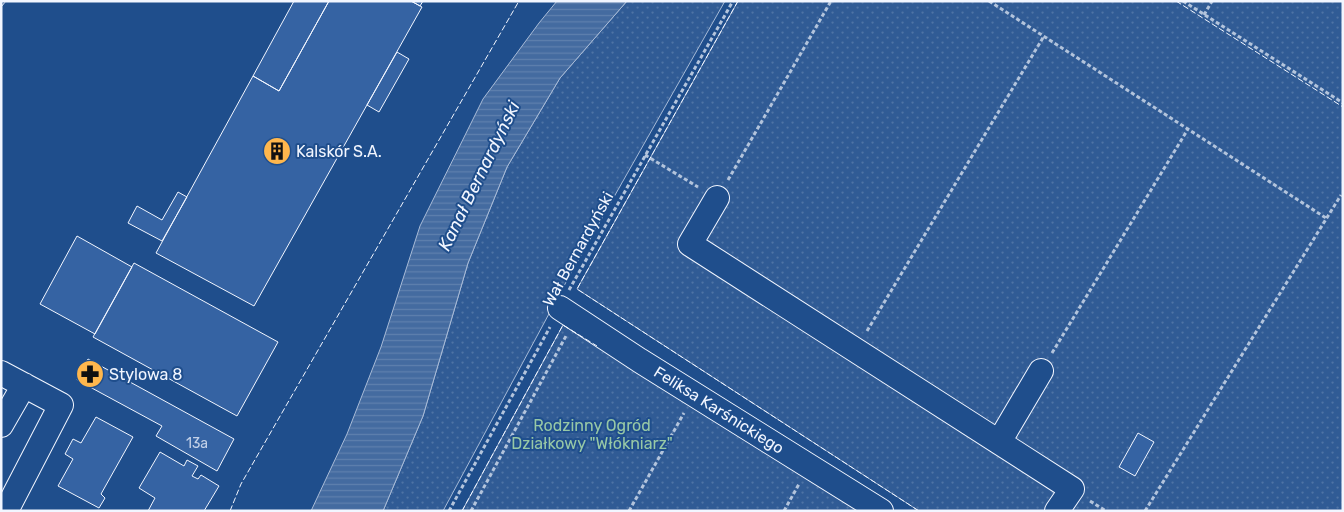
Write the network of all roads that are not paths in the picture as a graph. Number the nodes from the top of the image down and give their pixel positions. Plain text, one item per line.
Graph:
1 (717, 198) road end
2 (568, 313) road end
3 (1041, 371) road end
4 (1, 373) edge
5 (24, 385) junction
6 (1, 425) edge
7 (999, 442) junction
8 (13, 508) edge
9 (881, 511) edge
10 (1057, 511) edge

1 - 7 street
2 - 9 street, Feliksa Karśnickiego
3 - 7 street
4 - 5 street
5 - 6 street
5 - 8 street
7 - 10 street

